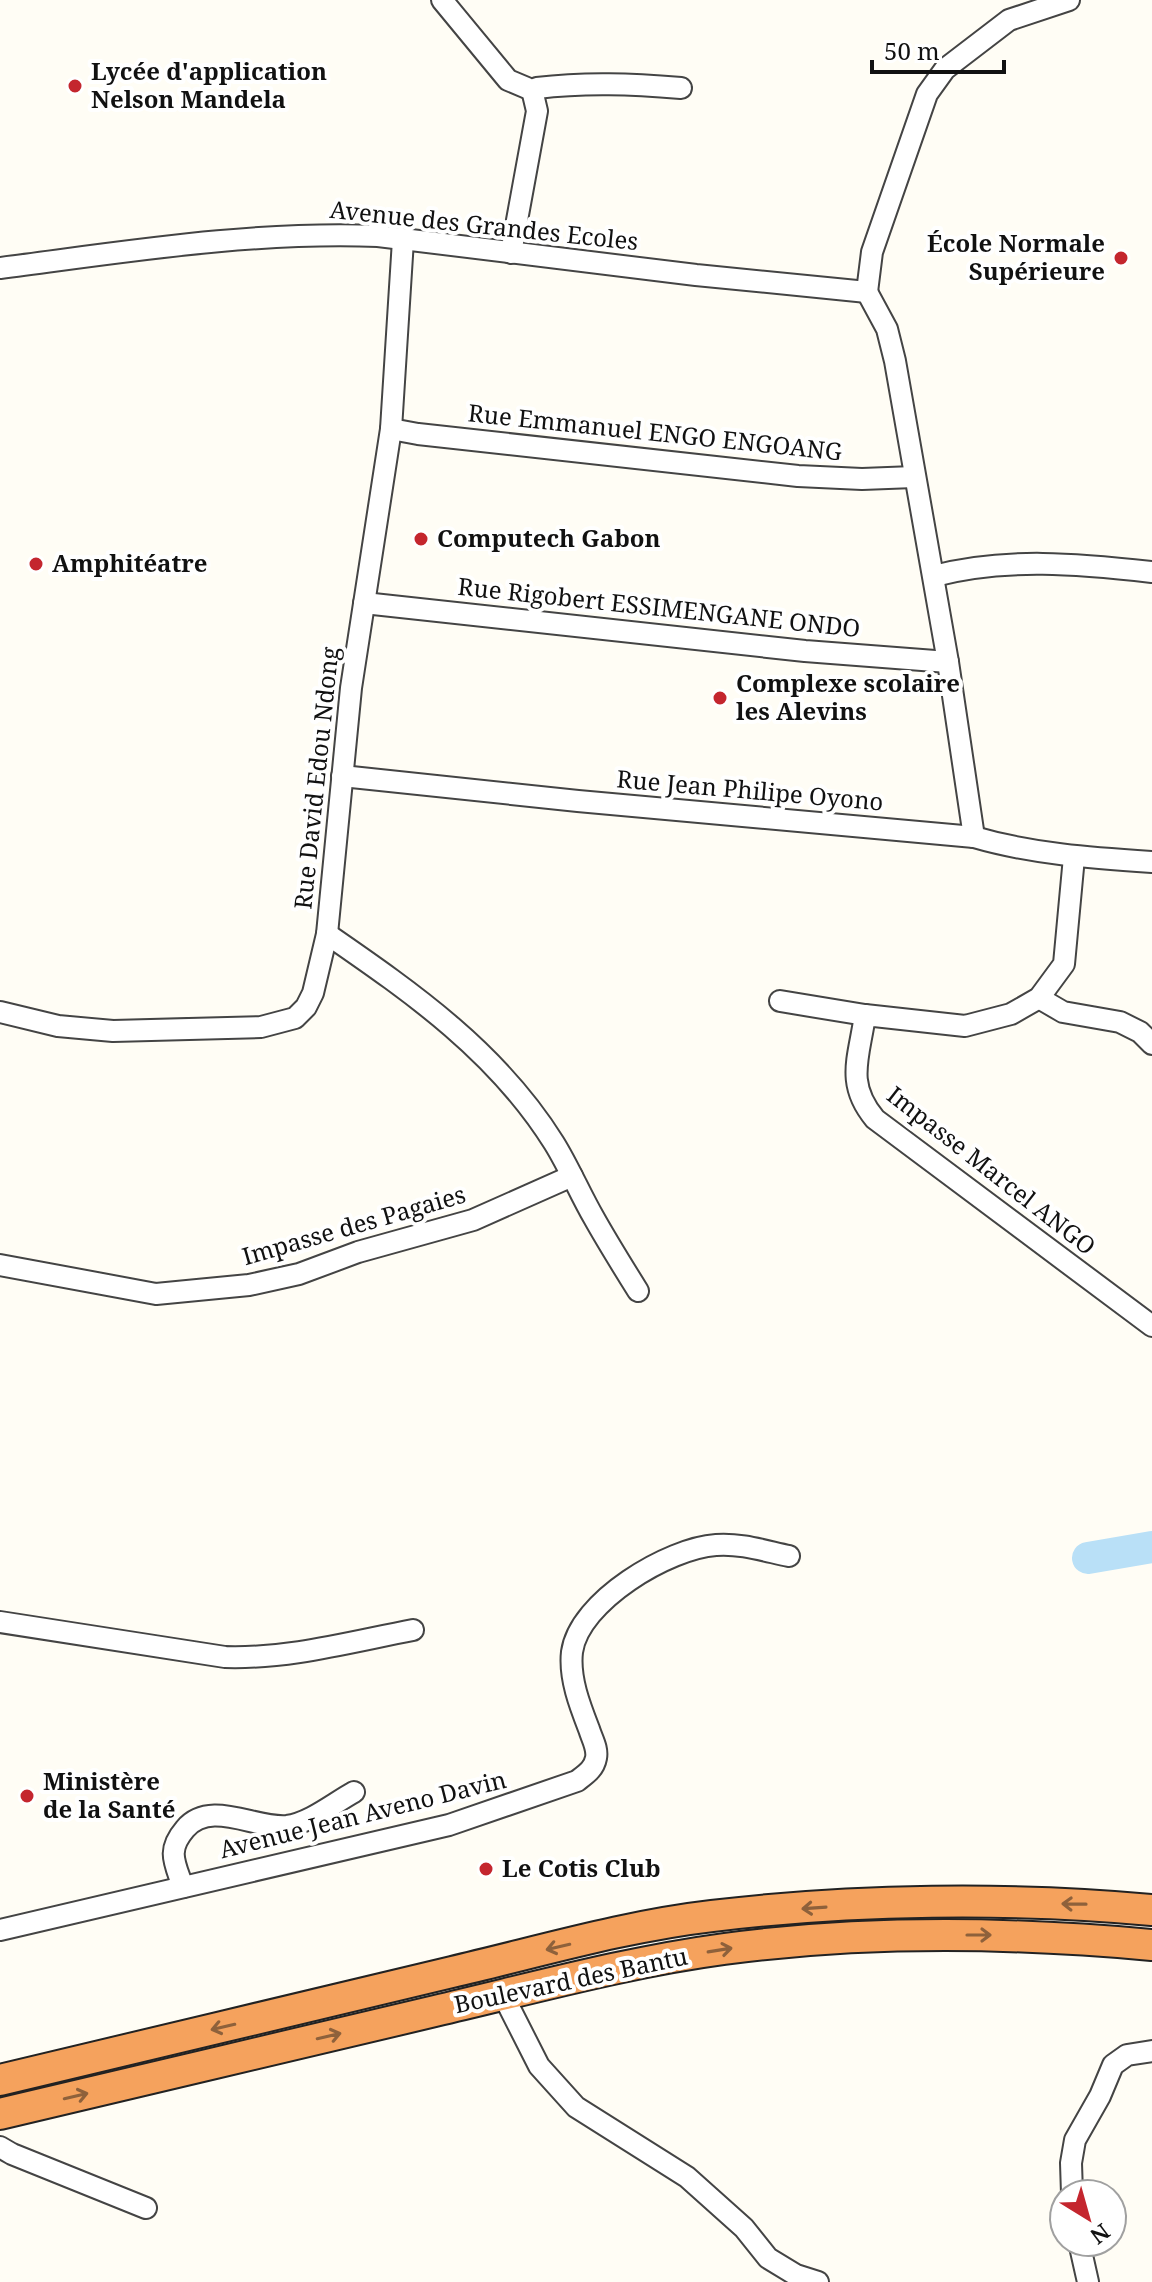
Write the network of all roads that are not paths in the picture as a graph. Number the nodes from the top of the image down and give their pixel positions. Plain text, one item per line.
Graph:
1 (442, 0) edge
2 (1069, 0) edge
3 (681, 88) dead end
4 (532, 90) junction
5 (403, 240) junction
6 (511, 253) junction
7 (0, 268) edge
8 (867, 292) junction
9 (391, 429) junction
10 (914, 477) junction
11 (1152, 572) edge
12 (934, 576) junction
13 (364, 603) junction
14 (948, 662) junction
15 (342, 776) junction
16 (974, 837) junction
17 (1074, 857) junction
18 (1152, 862) edge
19 (327, 934) junction
20 (1039, 998) junction
21 (780, 1001) dead end
22 (0, 1012) edge
23 (865, 1015) junction
24 (1152, 1044) edge
25 (572, 1176) junction
26 (0, 1265) edge
27 (638, 1291) dead end
28 (1152, 1326) edge
29 (789, 1556) dead end
30 (0, 1622) edge
31 (413, 1630) dead end
32 (354, 1792) dead end
33 (183, 1887) junction
34 (1152, 1910) edge
35 (0, 1930) edge
36 (1152, 1945) edge
37 (503, 1995) junction
38 (1152, 2051) edge
39 (0, 2080) edge
40 (0, 2114) edge
41 (0, 2147) edge
42 (1071, 2178) edge
43 (146, 2208) dead end
44 (1083, 2258) edge
45 (818, 2282) edge
46 (1088, 2282) edge

1 - 4 street
2 - 8 street
3 - 4 street
4 - 6 street
5 - 6 street, Avenue des Grandes Ecoles
5 - 7 street, Avenue des Grandes Ecoles
5 - 9 street, Rue David Edou Ndong
6 - 8 street, Avenue des Grandes Ecoles
8 - 10 street
9 - 10 street, Rue Emmanuel ENGO ENGOANG
9 - 13 street, Rue David Edou Ndong
10 - 12 street
11 - 12 street
12 - 14 street
13 - 14 street, Rue Rigobert ESSIMENGANE ONDO
13 - 15 street, Rue David Edou Ndong
14 - 16 street
15 - 16 street, Rue Jean Philipe Oyono
15 - 19 street, Rue David Edou Ndong
16 - 17 street, Rue Jean Philipe Oyono
17 - 18 street, Rue Jean Philipe Oyono
17 - 20 street
19 - 22 street, Rue David Edou Ndong
19 - 25 street
20 - 23 street
20 - 24 street
21 - 23 street
23 - 28 street, Impasse Marcel ANGO
25 - 26 street, Impasse des Pagaies
25 - 27 street
29 - 33 street, Avenue Jean Aveno Davin
30 - 31 street
32 - 33 street
33 - 35 street, Avenue Jean Aveno Davin
34 -> 39 highway, Boulevard des Bantu
37 -> 36 highway, Boulevard des Bantu
40 -> 37 highway, Boulevard des Bantu
37 - 45 street
38 - 42 street
41 - 43 street
44 - 46 street

